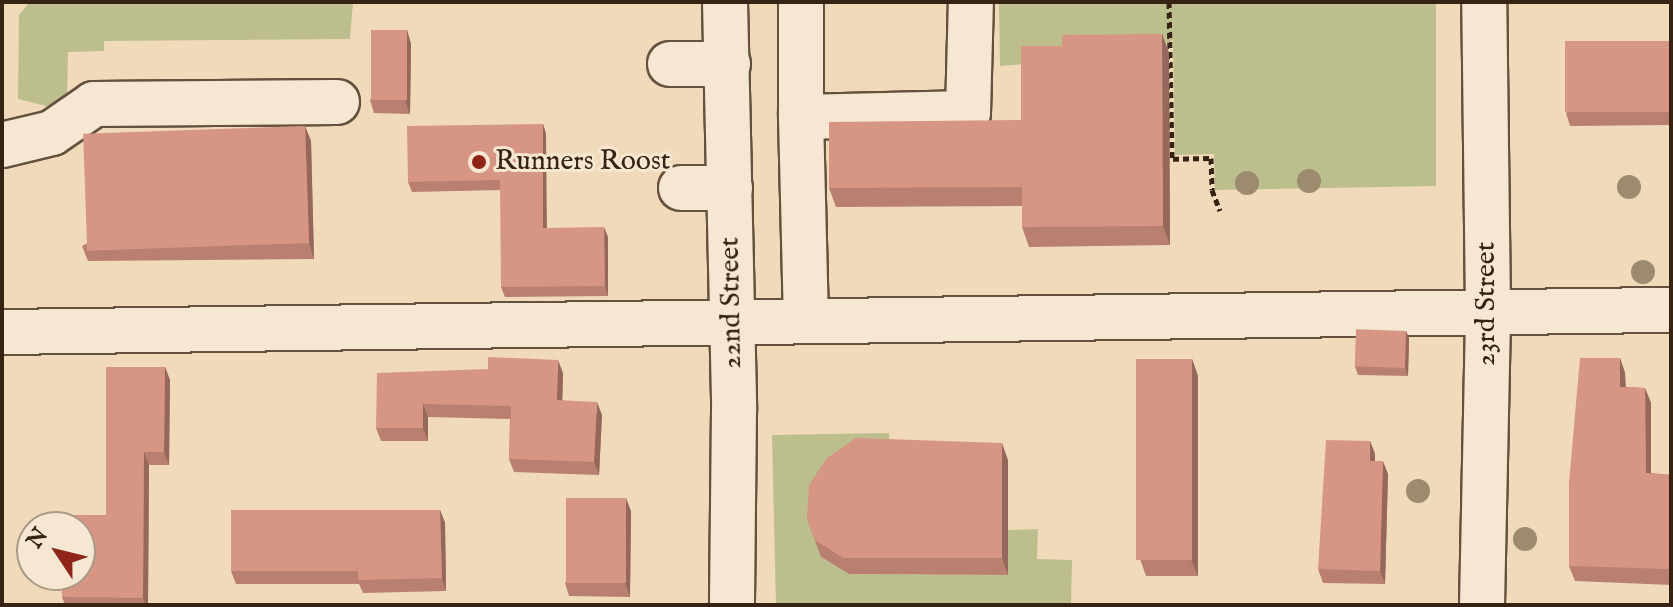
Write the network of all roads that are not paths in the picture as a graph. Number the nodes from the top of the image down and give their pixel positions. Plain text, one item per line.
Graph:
1 (725, 2) edge
2 (801, 2) edge
3 (971, 2) edge
4 (1484, 2) edge
5 (670, 64) dead end
6 (728, 64) junction
7 (337, 102) dead end
8 (801, 117) junction
9 (2, 145) edge
10 (681, 188) dead end
11 (730, 188) junction
12 (1488, 309) junction
13 (1671, 310) edge
14 (806, 319) junction
15 (732, 320) junction
16 (2, 332) edge
17 (732, 605) edge
18 (1482, 605) edge

1 - 6 street, 22nd Street
2 - 8 street
3 - 8 street
4 - 12 street, 23rd Street
5 - 6 street
6 - 11 street, 22nd Street
7 - 9 street
8 - 14 street
10 - 11 street
11 - 15 street, 22nd Street
12 - 13 street
12 - 14 street
12 - 18 street, 23rd Street
14 - 15 street
15 - 16 street
15 - 17 street, 22nd Street

